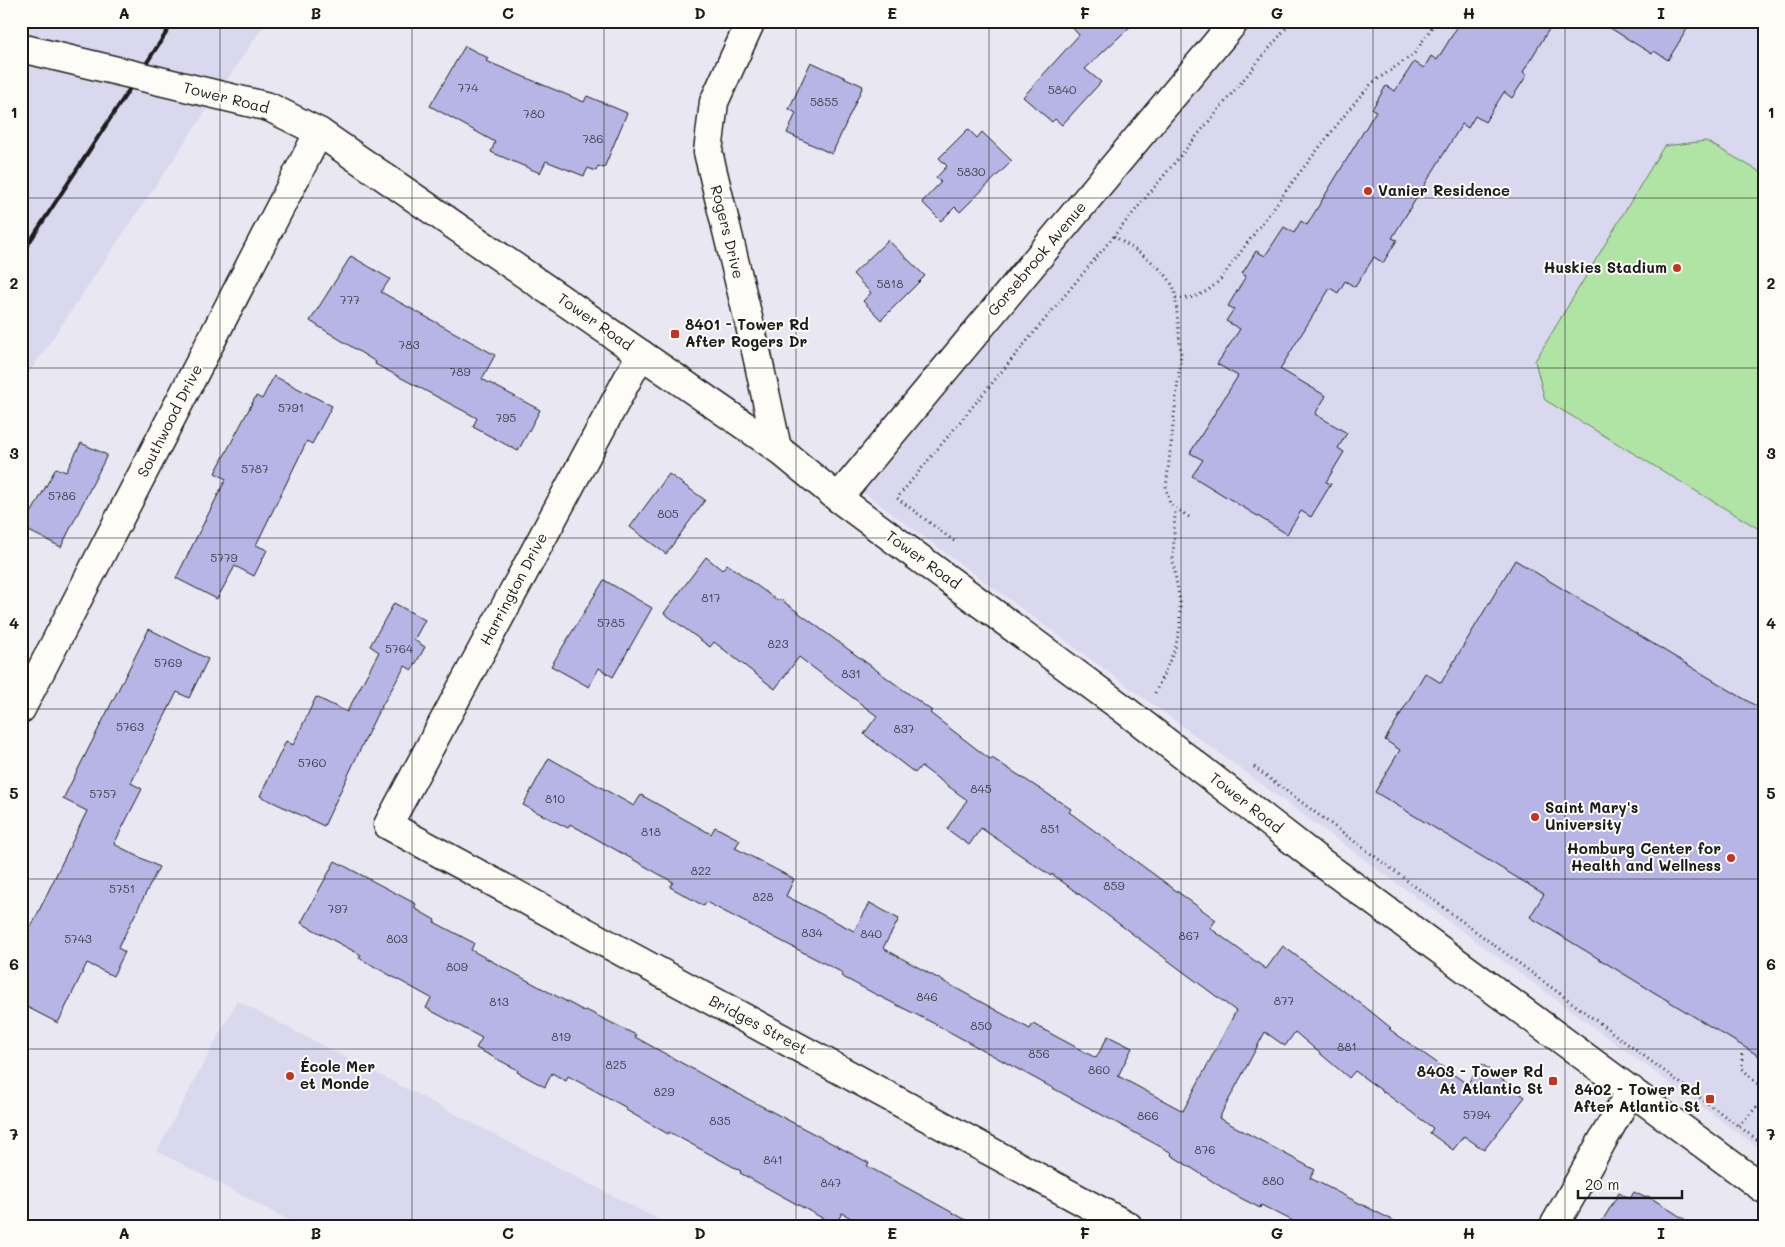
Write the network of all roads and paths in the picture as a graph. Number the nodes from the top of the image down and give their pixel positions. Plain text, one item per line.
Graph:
1 (1235, 21) edge
2 (1292, 21) edge
3 (1436, 21) edge
4 (741, 27) edge
5 (21, 48) edge
6 (319, 132) junction
7 (1114, 236) junction
8 (1176, 298) junction
9 (641, 354) junction
10 (777, 448) junction
11 (838, 498) junction
12 (1175, 510) junction
13 (1192, 519) dead end
14 (958, 544) dead end
15 (1148, 688) dead end
16 (1155, 693) junction
17 (1163, 699) dead end
18 (21, 709) edge
19 (1250, 764) dead end
20 (388, 825) joint
21 (1742, 1054) dead end
22 (1764, 1086) edge
23 (1631, 1090) junction
24 (1764, 1099) edge
25 (1739, 1126) junction
26 (1764, 1145) edge
27 (1764, 1189) edge
28 (1128, 1226) edge
29 (1554, 1226) edge

1 - 11 street, Gorsebrook Avenue
2 - 7 path
3 - 8 path
4 - 10 street, Rogers Drive
5 - 6 street, Tower Road, bridge
6 - 9 street, Tower Road
6 - 18 street, Southwood Drive
7 - 8 path
7 - 14 path
8 - 12 path
9 - 10 street, Tower Road
9 - 20 street, Harrington Drive
10 - 11 street, Tower Road
11 - 23 street, Tower Road
12 - 13 path
12 - 16 path
15 - 16 path
16 - 17 path
19 - 25 path
20 - 28 street, Bridges Street
21 - 22 path
23 - 27 street, Tower Road
23 - 29 street
24 - 25 path
25 - 26 path

